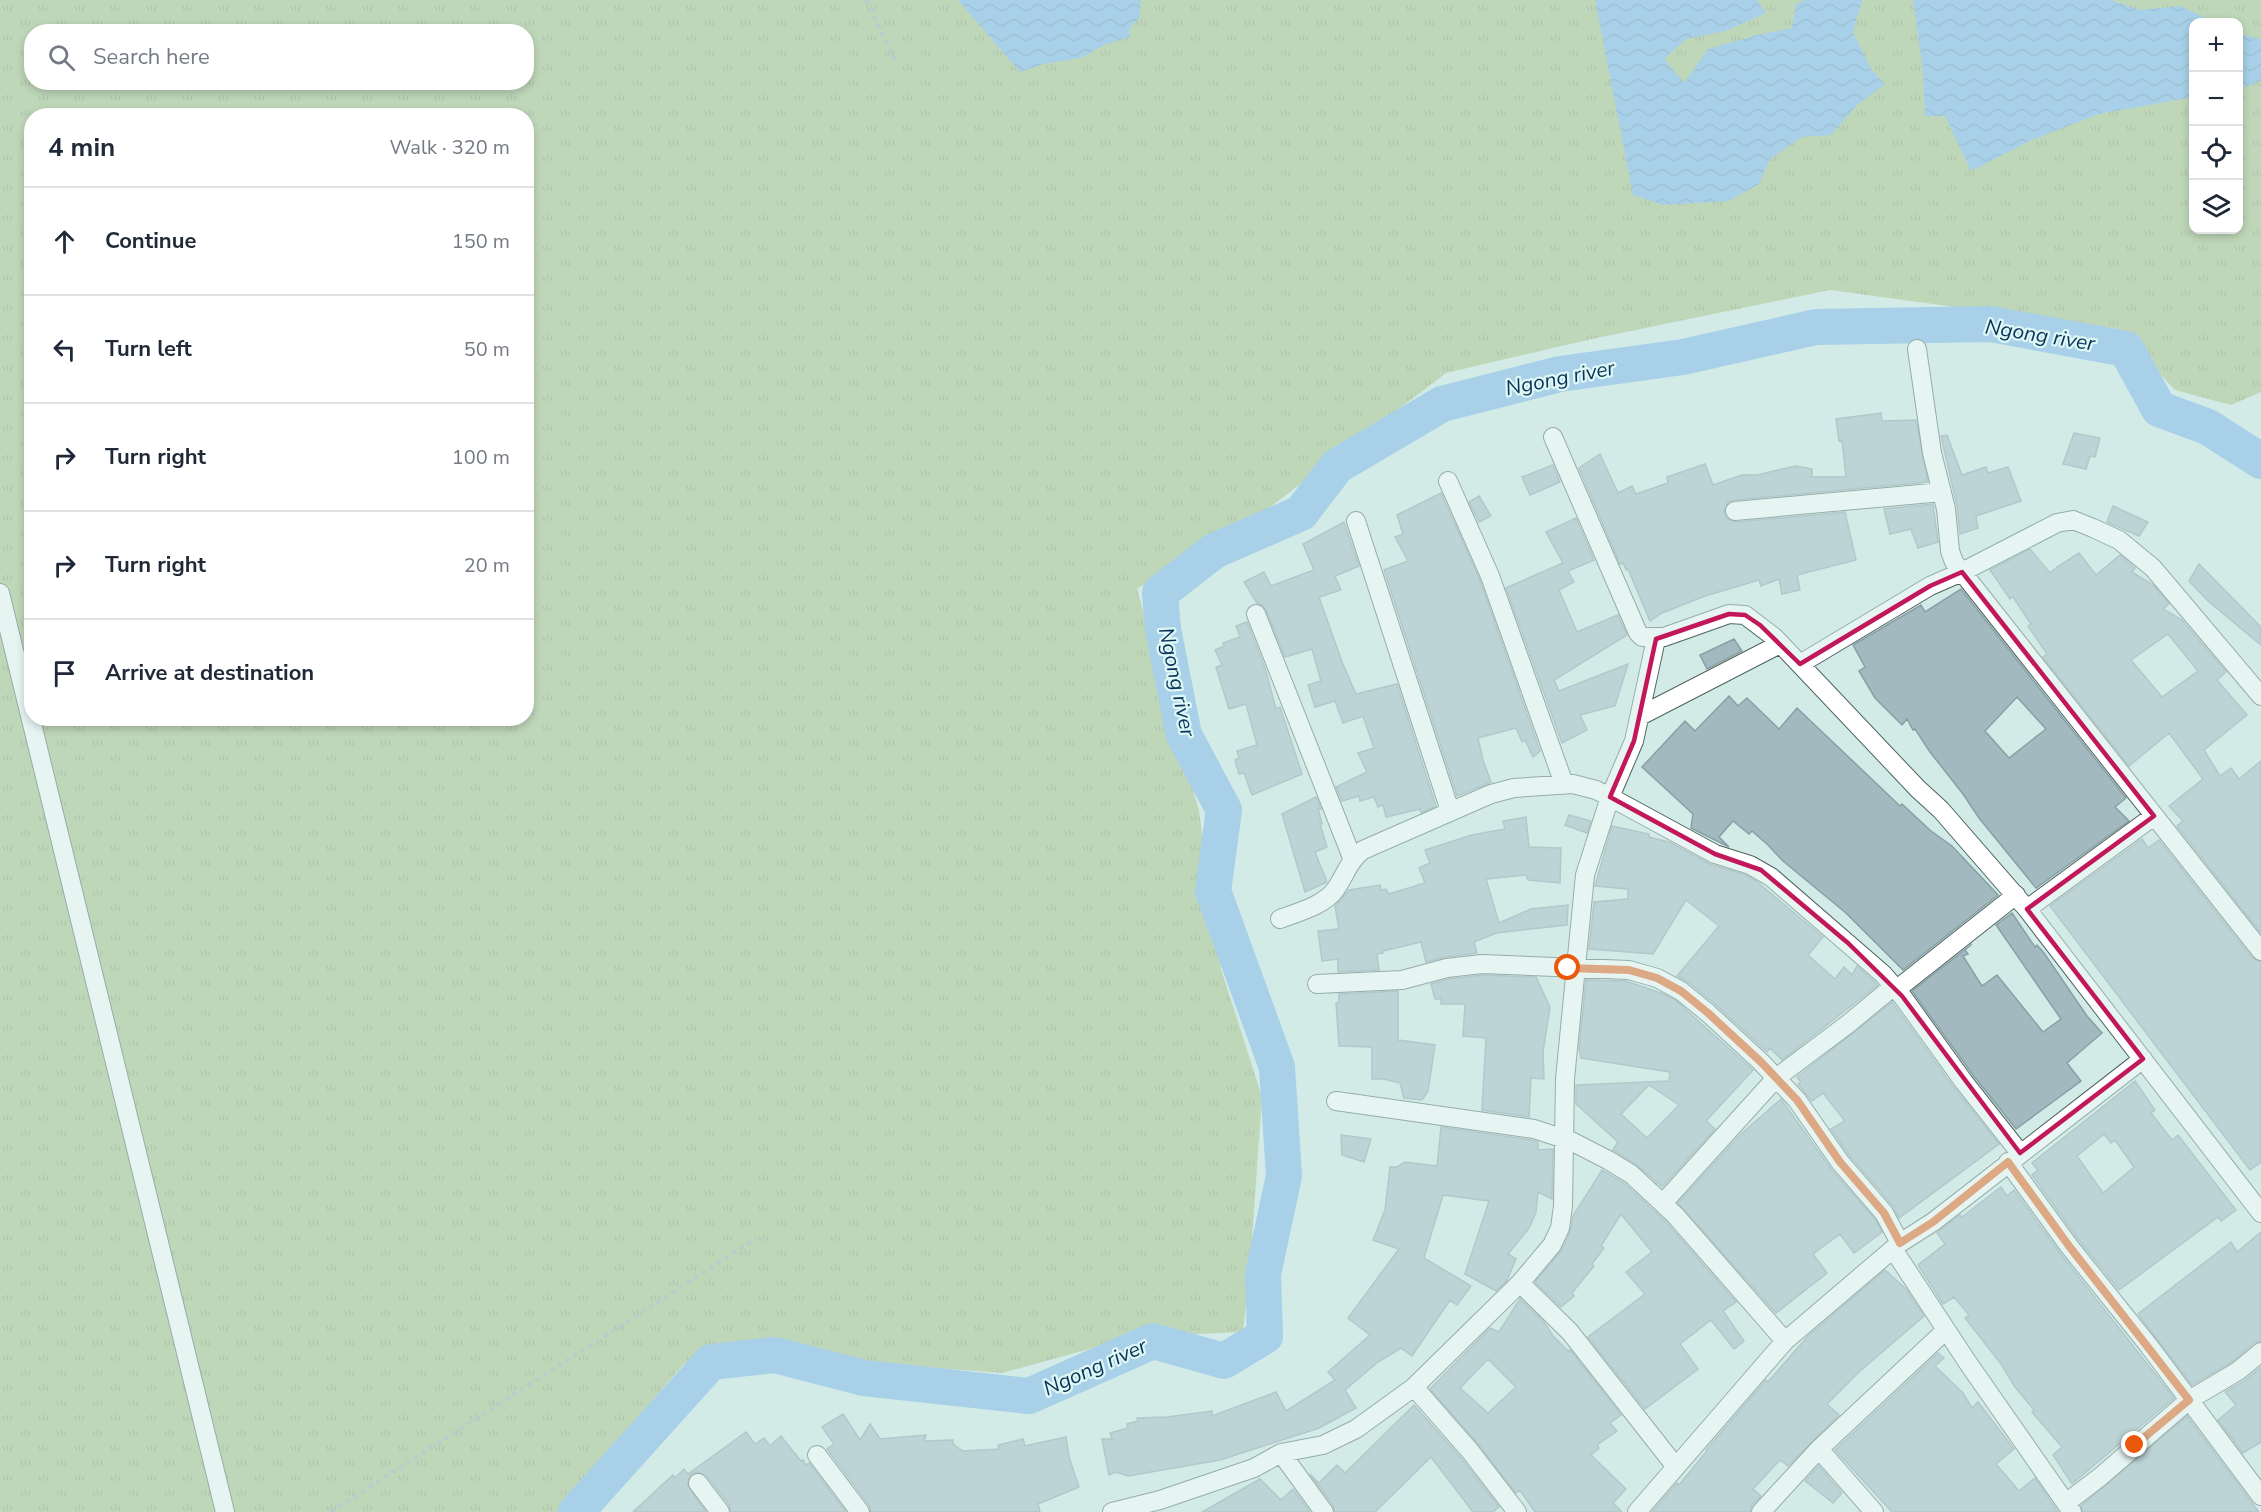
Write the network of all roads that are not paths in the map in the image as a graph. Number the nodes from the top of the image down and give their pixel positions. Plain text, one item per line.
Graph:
1 (1917, 349) dead end
2 (1553, 436) dead end
3 (1448, 481) dead end
4 (1942, 492) junction
5 (1735, 511) dead end
6 (1356, 521) dead end
7 (1962, 572) junction
8 (0, 593) edge
9 (1256, 614) dead end
10 (1656, 639) junction
11 (1780, 644) junction
12 (1800, 664) junction
13 (24, 691) edge
14 (2261, 696) edge
15 (1640, 716) junction
16 (33, 726) edge
17 (1564, 784) junction
18 (1611, 797) junction
19 (1449, 811) junction
20 (2154, 816) junction
21 (1353, 860) junction
22 (2016, 894) junction
23 (2027, 909) junction
24 (1280, 919) dead end
25 (2261, 951) edge
26 (1577, 968) junction
27 (1317, 984) dead end
28 (1895, 988) junction
29 (2143, 1059) junction
30 (1776, 1078) junction
31 (1336, 1101) dead end
32 (1562, 1139) junction
33 (2014, 1157) junction
34 (1663, 1203) junction
35 (2258, 1203) edge
36 (1896, 1246) junction
37 (1520, 1283) junction
38 (1946, 1330) junction
39 (1785, 1341) junction
40 (2261, 1352) edge
41 (1414, 1387) junction
42 (2189, 1400) junction
43 (1819, 1449) junction
44 (1281, 1453) junction
45 (817, 1455) dead end
46 (1676, 1467) junction
47 (698, 1483) dead end
48 (2261, 1496) edge
49 (2069, 1507) edge
50 (225, 1512) edge
51 (720, 1512) edge
52 (860, 1512) edge
53 (1112, 1512) edge
54 (1324, 1512) edge
55 (1517, 1512) edge
56 (1637, 1512) edge
57 (1761, 1512) edge
58 (1874, 1512) edge

1 - 4 street
2 - 10 street
3 - 17 street
4 - 5 street
4 - 7 street
6 - 19 street
7 - 12 street
7 - 14 street
7 - 20 street
8 - 13 street
9 - 21 street
10 - 11 street
10 - 15 street
11 - 12 street
11 - 15 street
12 - 22 street
15 - 18 street
16 - 50 street
17 - 18 street
17 - 19 street
18 - 26 street
18 - 28 street
19 - 21 street
20 - 23 street
20 - 25 street
21 - 24 street
22 - 23 street
22 - 28 street
23 - 29 street
26 - 27 street
26 - 30 street
26 - 32 street
28 - 30 street
28 - 33 street
29 - 33 street
29 - 35 street
30 - 34 street
30 - 36 street
31 - 32 street
32 - 34 street
32 - 37 street
33 - 36 street
33 - 42 street
34 - 39 street
36 - 38 street
36 - 39 street
37 - 41 street
37 - 46 street
38 - 43 street
38 - 49 street
39 - 46 street
40 - 42 street
41 - 44 street
41 - 55 street
42 - 48 street
42 - 49 street
43 - 57 street
43 - 58 street
44 - 53 street
44 - 54 street
45 - 52 street
46 - 56 street
47 - 51 street

